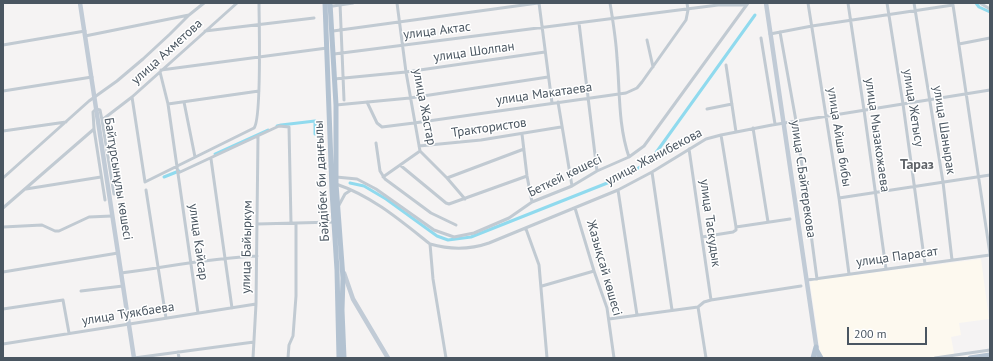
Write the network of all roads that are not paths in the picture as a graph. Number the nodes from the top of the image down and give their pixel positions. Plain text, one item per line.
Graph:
1 (80, 3) edge
2 (204, 3) edge
3 (238, 3) edge
4 (259, 3) edge
5 (353, 3) edge
6 (397, 3) edge
7 (538, 3) edge
8 (610, 3) edge
9 (687, 3) edge
10 (747, 3) edge
11 (766, 3) edge
12 (808, 3) edge
13 (848, 3) edge
14 (887, 3) edge
15 (914, 3) edge
16 (980, 3) edge
17 (340, 4) edge
18 (717, 4) edge
19 (329, 5) edge
20 (990, 9) edge
21 (688, 10) junction
22 (915, 10) junction
23 (190, 14) junction
24 (888, 14) junction
25 (314, 18) dead end
26 (612, 20) junction
27 (850, 20) junction
28 (399, 21) junction
29 (579, 23) junction
30 (259, 24) junction
31 (812, 26) junction
32 (543, 28) junction
33 (342, 30) junction
34 (205, 31) junction
35 (333, 31) junction
36 (780, 32) junction
37 (85, 34) junction
38 (770, 34) junction
39 (761, 38) dead end
40 (990, 38) edge
41 (647, 40) dead end
42 (959, 44) junction
43 (3, 45) edge
44 (402, 46) junction
45 (327, 48) junction
46 (546, 52) junction
47 (342, 53) junction
48 (334, 54) junction
49 (259, 58) junction
50 (726, 65) dead end
51 (653, 67) junction
52 (161, 71) junction
53 (406, 72) junction
54 (92, 77) junction
55 (548, 78) junction
56 (334, 79) junction
57 (344, 79) junction
58 (990, 90) edge
59 (3, 91) edge
60 (259, 91) junction
61 (619, 93) junction
62 (967, 94) junction
63 (95, 98) junction
64 (132, 98) junction
65 (410, 98) junction
66 (588, 98) junction
67 (344, 100) dead end
68 (929, 100) junction
69 (184, 102) junction
70 (367, 102) junction
71 (558, 102) junction
72 (552, 103) junction
73 (168, 104) junction
74 (732, 104) junction
75 (903, 104) junction
76 (336, 105) junction
77 (707, 108) dead end
78 (96, 109) junction
79 (864, 110) junction
80 (826, 116) junction
81 (102, 120) junction
82 (796, 121) junction
83 (66, 122) junction
84 (414, 123) junction
85 (784, 123) junction
86 (775, 124) junction
87 (561, 127) junction
88 (753, 128) junction
89 (94, 129) junction
90 (3, 131) edge
91 (736, 132) junction
92 (522, 134) junction
93 (721, 135) junction
94 (258, 136) junction
95 (376, 144) dead end
96 (419, 146) junction
97 (524, 149) junction
98 (689, 149) junction
99 (420, 151) junction
100 (195, 157) junction
101 (629, 158) junction
102 (211, 159) junction
103 (400, 165) junction
104 (177, 167) junction
105 (597, 171) junction
106 (652, 172) junction
107 (178, 173) junction
108 (990, 175) edge
109 (527, 176) junction
110 (101, 177) junction
111 (336, 177) junction
112 (383, 177) junction
113 (980, 177) junction
114 (3, 178) edge
115 (447, 178) junction
116 (943, 182) junction
117 (336, 184) junction
118 (572, 186) junction
119 (915, 187) junction
120 (26, 189) junction
121 (146, 190) dead end
122 (351, 190) junction
123 (618, 190) junction
124 (876, 193) junction
125 (114, 194) dead end
126 (839, 198) junction
127 (465, 199) junction
128 (105, 200) dead end
129 (532, 202) junction
130 (3, 208) edge
131 (338, 208) junction
132 (575, 208) junction
133 (112, 216) junction
134 (790, 219) dead end
135 (334, 222) junction
136 (768, 222) junction
137 (291, 223) junction
138 (296, 223) junction
139 (257, 224) junction
140 (456, 225) dead end
141 (736, 226) junction
142 (3, 227) edge
143 (526, 229) junction
144 (702, 237) junction
145 (430, 244) junction
146 (118, 253) junction
147 (990, 254) edge
148 (257, 256) junction
149 (225, 258) junction
150 (952, 260) junction
151 (191, 263) junction
152 (925, 264) junction
153 (159, 268) junction
154 (342, 269) junction
155 (886, 269) junction
156 (594, 270) junction
157 (3, 272) edge
158 (121, 272) junction
159 (849, 274) junction
160 (817, 279) junction
161 (807, 280) junction
162 (123, 286) junction
163 (542, 286) junction
164 (801, 286) dead end
165 (81, 291) dead end
166 (342, 299) junction
167 (353, 299) junction
168 (711, 300) junction
169 (256, 304) junction
170 (698, 306) junction
171 (232, 308) junction
172 (3, 309) edge
173 (672, 310) junction
174 (198, 313) junction
175 (637, 315) junction
176 (166, 318) junction
177 (609, 319) junction
178 (129, 324) junction
179 (69, 333) junction
180 (254, 342) junction
181 (3, 344) edge
182 (816, 349) junction
183 (990, 350) edge
184 (178, 352) junction
185 (990, 355) edge
186 (134, 358) edge
187 (179, 358) edge
188 (253, 358) edge
189 (288, 358) edge
190 (339, 358) edge
191 (344, 358) edge
192 (388, 358) edge
193 (446, 358) edge
194 (547, 358) edge
195 (614, 358) edge
196 (706, 358) edge
197 (813, 358) edge
198 (818, 358) edge
199 (821, 358) edge
200 (935, 358) edge
201 (970, 358) edge

1 - 37 main road, Байтұрсынұлы көшесі
2 - 23 street
3 - 34 street, улица Ахметова
4 - 30 street
5 - 17 street
6 - 28 street, улица Жастар
7 - 28 street
7 - 32 street
8 - 26 street
9 - 21 street
10 - 18 street, улица Актас
10 - 101 street, Беткей көшесі
11 - 38 main road, улица С.Байтерекова
12 - 31 street, улица Айша бибы
13 - 27 street, улица Мызакожаева
14 - 24 street, улица Жетысу
15 - 22 street, улица Шанырак
16 - 20 street
17 - 19 street
17 - 33 street
18 - 21 street, улица Актас
19 - 35 main road, Бәйдібек би даңғылы
19 - 45 main road, Бәйдібек би даңғылы
21 - 26 street, улица Актас
21 - 51 street, улица Макатаева
22 - 24 street
22 - 42 street
22 - 68 street, улица Шанырак
23 - 37 street
23 - 63 street
24 - 27 street
24 - 75 street, улица Жетысу
25 - 30 street
26 - 29 street, улица Актас
26 - 61 street
27 - 31 street
27 - 79 street, улица Мызакожаева
28 - 33 street
28 - 44 street, улица Жастар
29 - 32 street, улица Актас
29 - 66 street
30 - 34 street
30 - 49 street
31 - 36 street
31 - 80 street, улица Айша бибы
32 - 44 street, улица Актас
32 - 46 street
33 - 35 street
33 - 47 street
34 - 52 street, улица Ахметова
35 - 48 main road, Бәйдібек би даңғылы
36 - 38 street
36 - 82 street
37 - 43 street
37 - 54 main road, Байтұрсынұлы көшесі
38 - 85 main road, улица С.Байтерекова
39 - 86 street
40 - 42 street
41 - 51 street
42 - 62 street
44 - 47 street, улица Актас
44 - 53 street, улица Жастар
45 - 49 street
45 - 135 main road, Бәйдібек би даңғылы
46 - 53 street, улица Шолпан
46 - 55 street
47 - 48 street, улица Актас
47 - 57 street
48 - 56 main road, Бәйдібек би даңғылы
49 - 52 street
49 - 60 street
50 - 74 street
51 - 61 street, улица Макатаева
52 - 64 street, улица Ахметова
52 - 73 street
53 - 57 street, улица Шолпан
53 - 65 street, улица Жастар
54 - 59 street
54 - 63 main road, Байтұрсынұлы көшесі
55 - 65 street
55 - 72 street
56 - 57 street, улица Шолпан
56 - 76 main road, Бәйдібек би даңғылы
57 - 67 street
58 - 62 street, улица Жанибекова
60 - 69 street
60 - 100 street
61 - 66 street, улица Макатаева
61 - 101 street
62 - 68 street, улица Жанибекова
62 - 113 street
63 - 78 main road, Байтұрсынұлы көшесі
63 - 83 street
64 - 81 street, улица Ахметова
64 - 104 street
65 - 70 street
65 - 84 street, улица Жастар
66 - 71 street, улица Макатаева
66 - 105 street
68 - 75 street, улица Жанибекова
68 - 116 street, улица Шанырак
69 - 73 street
69 - 100 street
70 - 76 street
70 - 84 street, улица Макатаева
71 - 72 street, улица Макатаева
71 - 87 street
72 - 84 street, улица Макатаева
73 - 104 street
74 - 77 street
74 - 91 street
75 - 79 street, улица Жанибекова
75 - 119 street, улица Жетысу
76 - 111 main road, Бәйдібек би даңғылы
78 - 81 street
78 - 89 street
78 - 133 main road, Байтұрсынұлы көшесі
79 - 80 street, улица Жанибекова
79 - 124 street, улица Мызакожаева
80 - 82 street, улица Жанибекова
80 - 126 street, улица Айша бибы
81 - 125 street
82 - 85 street, улица Жанибекова
82 - 160 street
83 - 90 street
83 - 114 street
84 - 96 street, улица Жастар
85 - 86 street, улица Жанибекова
85 - 161 main road, улица С.Байтерекова
86 - 88 street, улица Жанибекова
87 - 92 street, Трактористов
87 - 118 street
88 - 91 street, улица Жанибекова
88 - 136 street
89 - 110 street
89 - 120 street
91 - 93 street, улица Жанибекова
92 - 96 street, Трактористов
92 - 97 street
93 - 98 street, улица Жанибекова
93 - 141 street
94 - 102 street
94 - 137 street
94 - 139 street, улица Байыркум
95 - 112 street
96 - 99 street, улица Жастар
97 - 109 street
97 - 115 street
98 - 106 street, улица Жанибекова
98 - 144 street, улица Таскудык
99 - 103 street
99 - 115 street, улица Жастар
100 - 104 street
101 - 105 street, Беткей көшесі
102 - 107 street
102 - 149 street
103 - 112 street
103 - 127 street
104 - 107 street, улица Кайсар
105 - 118 street, Беткей көшесі
106 - 123 street, улица Жанибекова
106 - 173 street
107 - 151 street, улица Кайсар
108 - 113 street
109 - 127 street
109 - 129 street
110 - 120 street
110 - 128 street
111 - 117 main road, Бәйдібек би даңғылы
111 - 129 street, Беткей көшесі
112 - 140 street
113 - 116 street
113 - 147 street
115 - 127 street, улица Жастар
116 - 119 street
116 - 150 street, улица Шанырак
117 - 122 street, улица Жанибекова
117 - 131 main road, Бәйдібек би даңғылы
118 - 129 street, Беткей көшесі
119 - 124 street
119 - 152 street, улица Жетысу
120 - 130 street
121 - 153 street
122 - 131 street
122 - 145 street, улица Жанибекова
123 - 132 street, улица Жанибекова
123 - 175 street
124 - 126 street
124 - 155 street, улица Мызакожаева
126 - 159 street, улица Айша бибы
131 - 154 main road, Бәйдібек би даңғылы
132 - 143 street, улица Жанибекова
132 - 156 street, Жазықсай көшесі
133 - 142 street
133 - 146 main road, Байтұрсынұлы көшесі
134 - 136 street
135 - 138 street
135 - 190 main road, Бәйдібек би даңғылы
136 - 141 street
137 - 138 street
137 - 139 street
138 - 189 street
139 - 148 street, улица Байыркум
141 - 144 street
143 - 145 street, улица Жанибекова
143 - 163 street
144 - 168 street, улица Таскудык
145 - 193 street
146 - 157 street
146 - 158 main road, Байтұрсынұлы көшесі
147 - 150 street, улица Парасат
148 - 149 street
148 - 169 street, улица Байыркум
149 - 151 street
149 - 171 street
150 - 152 street, улица Парасат
151 - 153 street
151 - 174 street, улица Кайсар
152 - 155 street, улица Парасат
153 - 158 street
153 - 176 street
154 - 166 main road, Бәйдібек би даңғылы
154 - 167 main road
155 - 159 street, улица Парасат
156 - 163 street
156 - 177 street, Жазықсай көшесі
158 - 162 main road, Байтұрсынұлы көшесі
159 - 160 street, улица Парасат
160 - 161 street, улица Парасат
161 - 182 main road, улица С.Байтерекова
162 - 165 street
162 - 178 main road, Байтұрсынұлы көшесі
163 - 194 street
164 - 168 street
166 - 167 main road
166 - 191 main road
167 - 192 main road
168 - 170 street
169 - 171 street, улица Туякбаева
169 - 180 street, улица Байыркум
170 - 173 street
170 - 196 street
171 - 174 street, улица Туякбаева
172 - 179 street
173 - 175 street
174 - 176 street, улица Туякбаева
175 - 177 street
176 - 178 street, улица Туякбаева
177 - 195 street, Жазықсай көшесі
178 - 179 street, улица Туякбаева
178 - 186 main road, Байтұрсынұлы көшесі
179 - 181 street, улица Туякбаева
180 - 184 street
180 - 188 street, улица Байыркум
182 - 197 main road
182 - 198 main road, улица С.Байтерекова
182 - 199 main road
183 - 200 street
184 - 186 street
184 - 187 street
185 - 201 main road

